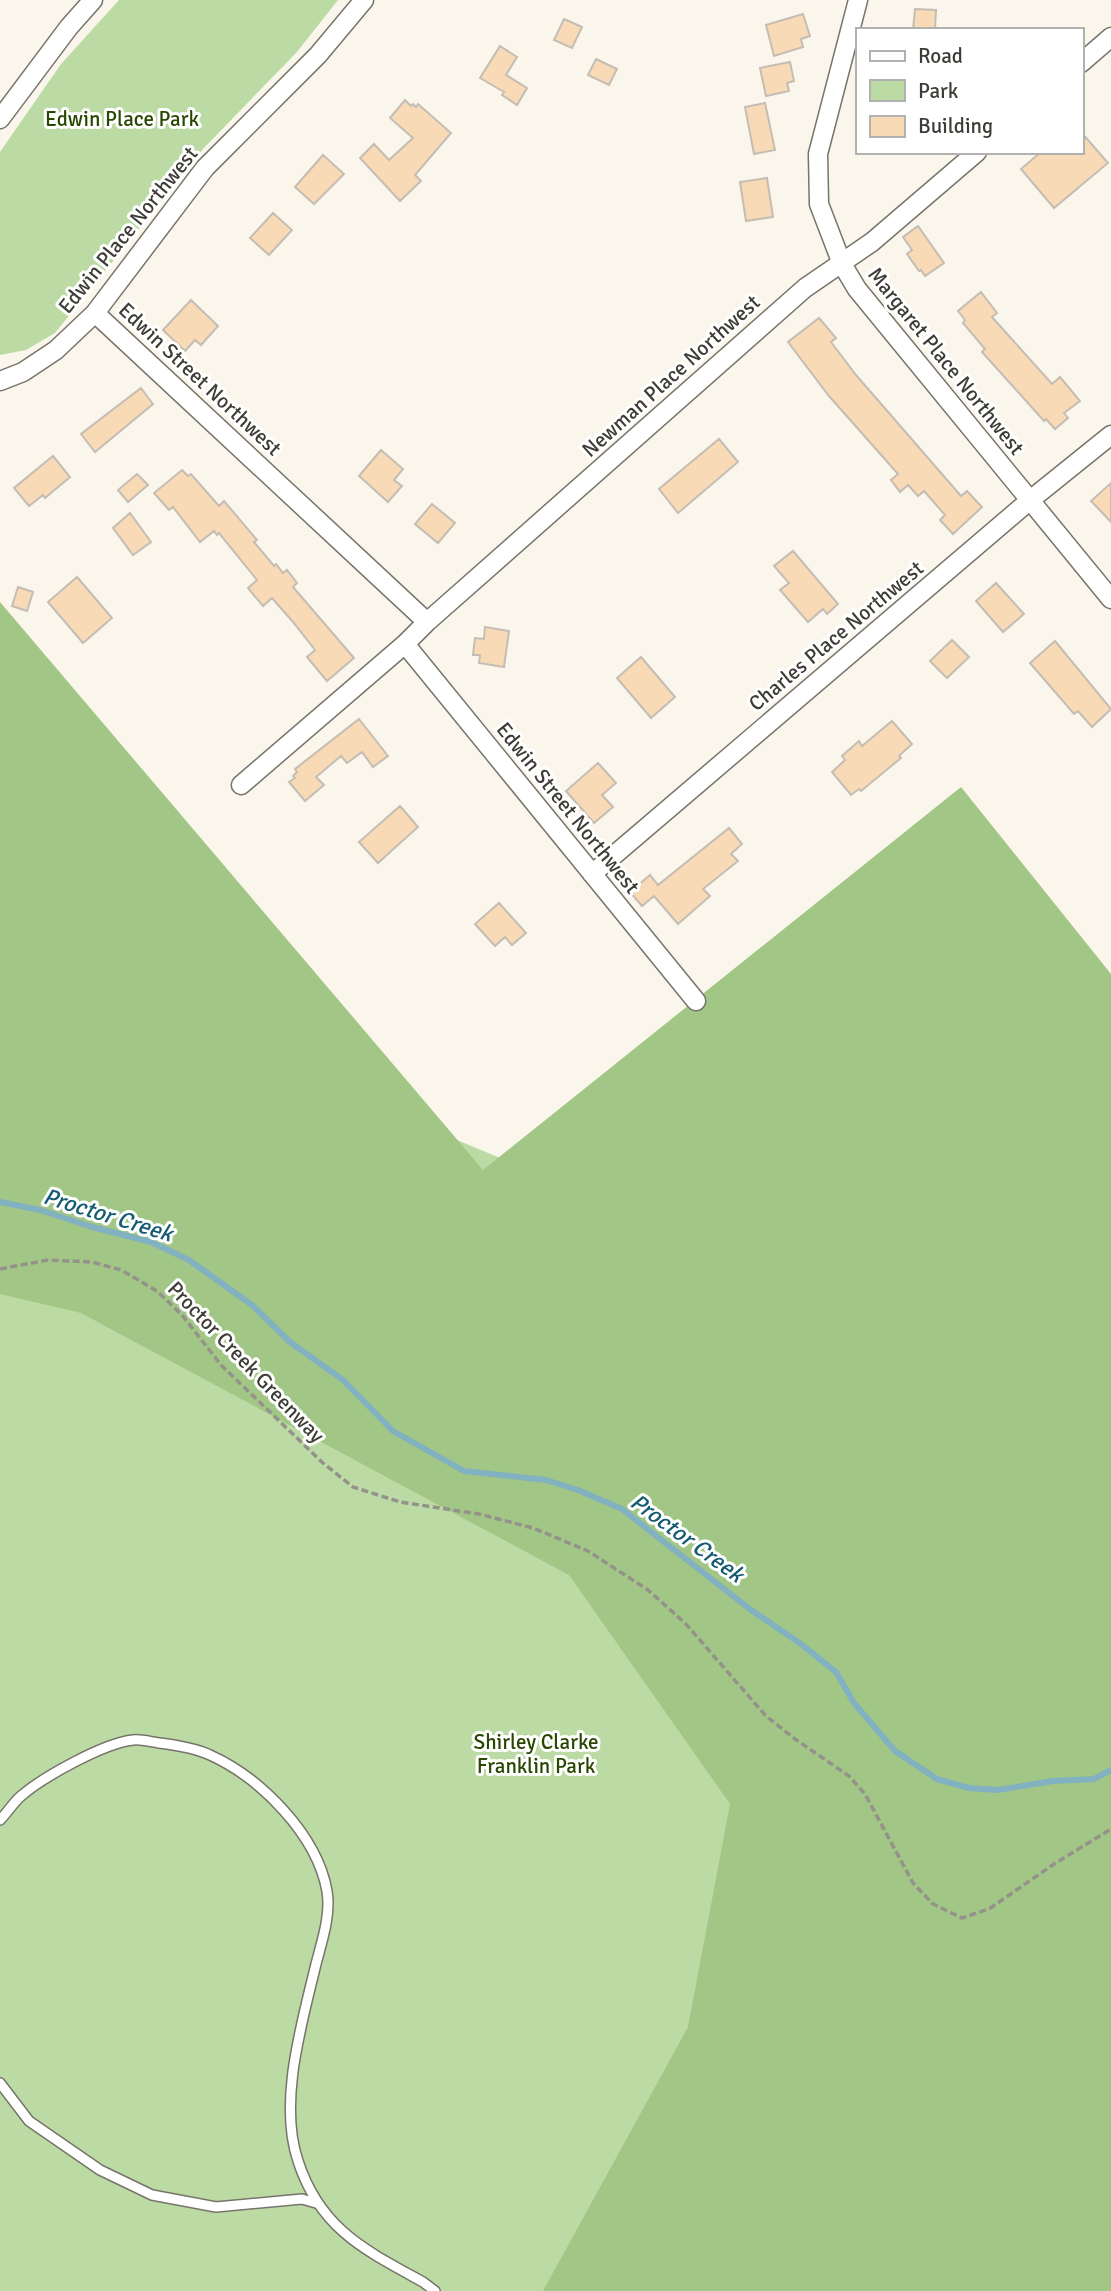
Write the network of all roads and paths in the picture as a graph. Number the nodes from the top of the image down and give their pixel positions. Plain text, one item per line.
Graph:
1 (93, 0) edge
2 (364, 0) edge
3 (858, 0) edge
4 (1111, 37) edge
5 (1083, 61) edge
6 (0, 119) edge
7 (974, 154) edge
8 (842, 264) junction
9 (95, 313) junction
10 (0, 381) edge
11 (1111, 435) edge
12 (1030, 501) junction
13 (1111, 599) edge
14 (427, 622) junction
15 (405, 644) junction
16 (241, 785) dead end
17 (592, 874) junction
18 (696, 1001) dead end
19 (0, 1269) edge
20 (0, 1821) edge
21 (1111, 1829) edge
22 (0, 2083) edge
23 (316, 2203) junction
24 (435, 2291) edge

1 - 6 street
2 - 9 street, Edwin Place Northwest
3 - 8 street, Margaret Place Northwest
4 - 5 street
7 - 8 street, Newman Place Northwest
8 - 12 street, Margaret Place Northwest
8 - 14 street, Newman Place Northwest
9 - 10 street, Edwin Place Northwest
9 - 14 street, Edwin Street Northwest
11 - 12 street, Charles Place Northwest
12 - 13 street, Margaret Place Northwest
12 - 17 street, Charles Place Northwest
14 - 15 street, Newman Place Northwest
15 - 16 street, Newman Place Northwest
15 - 17 street, Edwin Street Northwest
17 - 18 street, Edwin Street Northwest
19 - 21 path, Proctor Creek Greenway
20 - 23 lane
22 - 23 lane
23 - 24 lane

